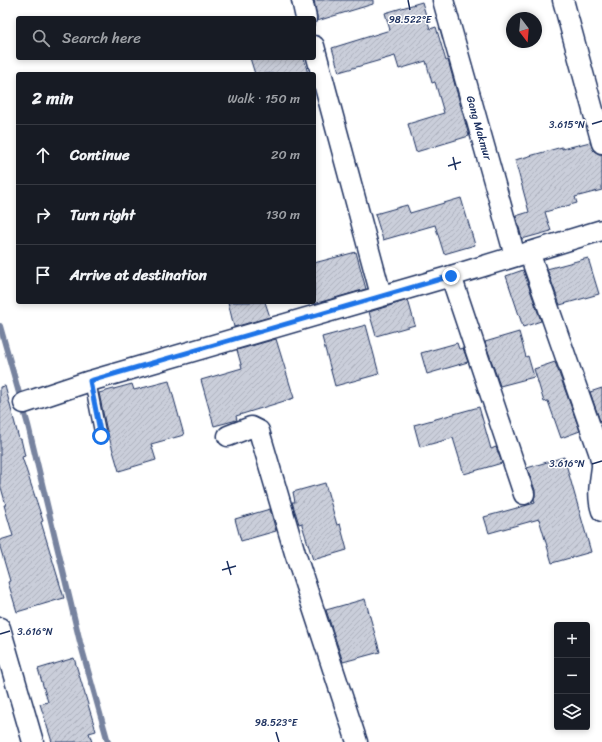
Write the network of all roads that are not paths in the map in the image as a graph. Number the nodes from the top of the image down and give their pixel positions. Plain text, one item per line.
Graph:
1 (302, 0) edge
2 (443, 0) edge
3 (563, 0) edge
4 (306, 16) edge
5 (316, 53) edge
6 (602, 143) edge
7 (602, 230) edge
8 (522, 254) junction
9 (451, 276) junction
10 (381, 295) junction
11 (90, 381) junction
12 (24, 403) dead end
13 (101, 436) dead end
14 (228, 436) dead end
15 (602, 463) edge
16 (602, 467) edge
17 (524, 494) dead end
18 (602, 511) edge
19 (0, 628) edge
20 (33, 742) edge
21 (357, 742) edge

1 - 4 street
2 - 8 street, Gang Makmur
3 - 6 street
5 - 10 street
7 - 8 street
8 - 9 street
8 - 15 street, Gang Makmur
9 - 10 street
9 - 17 street
10 - 11 street
11 - 12 street
11 - 13 lane
14 - 21 street
16 - 18 street
19 - 20 street

